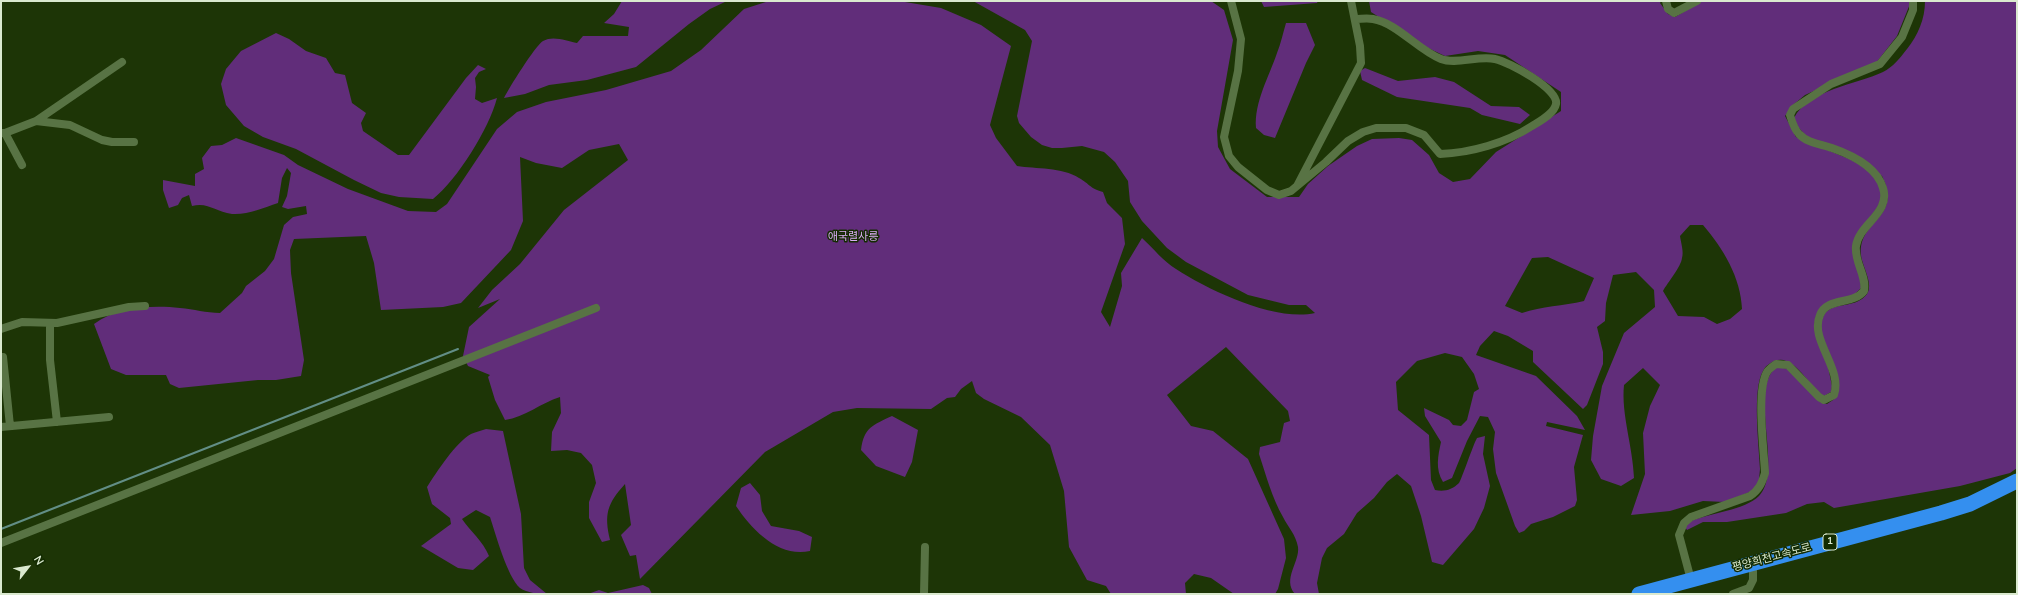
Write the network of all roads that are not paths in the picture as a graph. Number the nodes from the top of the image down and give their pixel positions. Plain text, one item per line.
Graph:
1 (1231, 1) edge
2 (1352, 1) edge
3 (1666, 1) edge
4 (1697, 1) edge
5 (1913, 1) edge
6 (1355, 19) junction
7 (122, 62) dead end
8 (36, 121) junction
9 (3, 133) edge
10 (134, 142) dead end
11 (22, 165) dead end
12 (1297, 186) junction
13 (146, 306) dead end
14 (596, 308) dead end
15 (50, 323) junction
16 (1, 329) edge
17 (3, 357) dead end
18 (109, 417) dead end
19 (57, 422) junction
20 (10, 426) junction
21 (1, 427) edge
22 (2017, 481) edge
23 (2017, 488) edge
24 (1, 543) edge
25 (925, 547) dead end
26 (1753, 571) junction
27 (1691, 580) junction
28 (924, 594) edge
29 (1639, 594) edge
30 (1668, 594) edge
31 (1733, 594) edge

1 - 12 street
2 - 6 street
3 - 4 street
5 - 27 street
6 - 12 street
6 - 12 street
7 - 8 street
8 - 9 street
8 - 10 street
9 - 11 street
13 - 15 street
14 - 24 street
15 - 16 street
15 - 19 street
17 - 20 street
18 - 19 street
19 - 20 street
20 - 21 street
22 - 27 highway, 평양희천고속도로 / 1
23 - 26 highway, 평양희천고속도로 / 1
25 - 28 street
26 - 30 highway, 평양희천고속도로 / 1
26 - 31 street
27 - 29 highway, 평양희천고속도로 / 1

